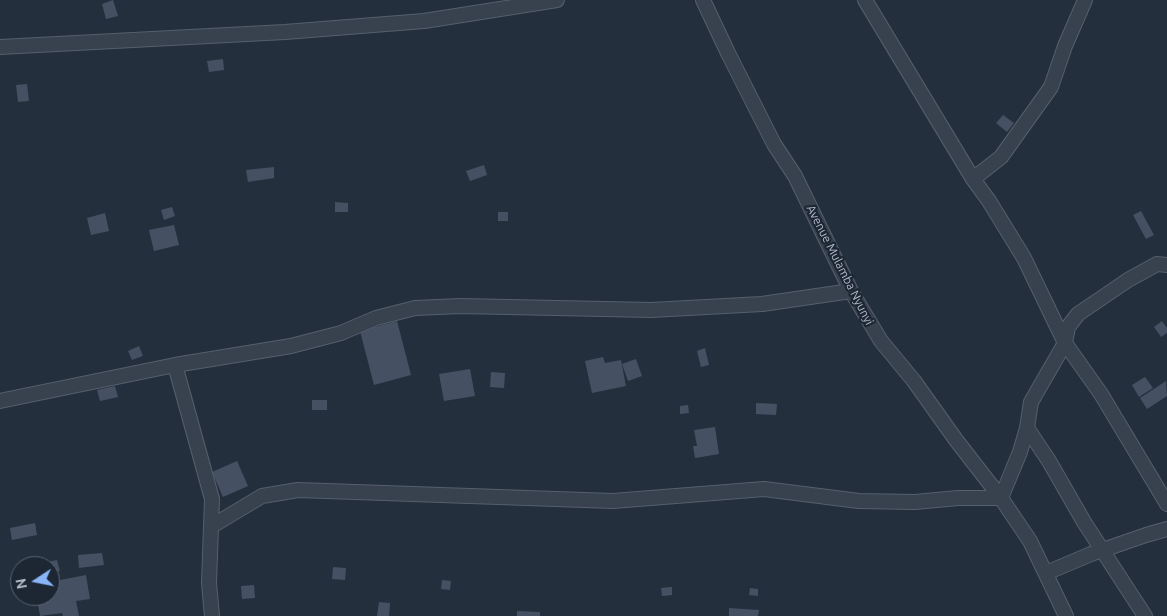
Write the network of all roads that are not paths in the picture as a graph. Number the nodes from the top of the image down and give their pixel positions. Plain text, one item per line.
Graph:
1 (557, 0) edge
2 (704, 0) edge
3 (865, 0) edge
4 (1085, 0) edge
5 (0, 47) edge
6 (973, 179) junction
7 (1167, 265) edge
8 (851, 291) junction
9 (1066, 343) junction
10 (175, 365) junction
11 (0, 400) edge
12 (1027, 428) junction
13 (1001, 498) junction
14 (1167, 504) edge
15 (212, 526) junction
16 (1167, 529) edge
17 (1103, 550) junction
18 (1046, 574) junction
19 (212, 616) edge
20 (1066, 616) edge
21 (1145, 616) edge

1 - 5 street
2 - 8 street, Avenue Mulamba Nyunyi
3 - 6 street
4 - 6 street
6 - 9 street
7 - 9 street
8 - 10 street
8 - 13 street, Avenue Mulamba Nyunyi
9 - 12 street
9 - 14 street
10 - 11 street
10 - 15 street
12 - 13 street
12 - 17 street
13 - 15 street
13 - 18 street, Avenue Mulamba Nyunyi
15 - 19 street
16 - 17 street
17 - 18 street
17 - 21 street
18 - 20 street, Avenue Mulamba Nyunyi

